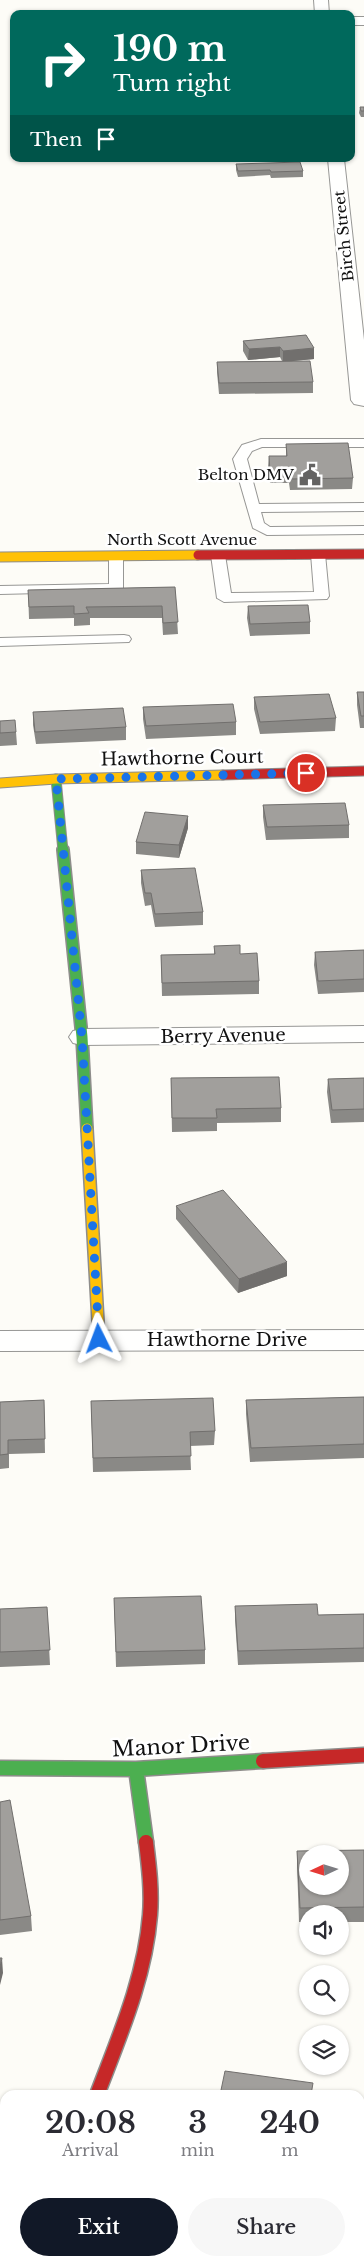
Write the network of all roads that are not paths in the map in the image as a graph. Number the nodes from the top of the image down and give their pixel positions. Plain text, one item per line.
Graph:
1 (336, 162) edge
2 (364, 400) edge
3 (364, 443) edge
4 (364, 507) edge
5 (253, 508) junction
6 (364, 530) edge
7 (307, 532) junction
8 (364, 554) edge
9 (218, 555) junction
10 (313, 555) junction
11 (116, 556) junction
12 (0, 557) edge
13 (0, 590) edge
14 (124, 639) dead end
15 (0, 642) edge
16 (364, 771) edge
17 (56, 779) junction
18 (0, 783) edge
19 (364, 1034) edge
20 (82, 1037) junction
21 (99, 1339) junction
22 (364, 1340) edge
23 (0, 1341) edge
24 (364, 1755) edge
25 (0, 1768) edge
26 (136, 1769) junction
27 (98, 2090) edge

1 - 2 street, Birch Street
3 - 5 lane
4 - 5 lane
5 - 7 lane
6 - 7 lane
7 - 10 lane
8 - 10 street, North Scott Avenue
9 - 10 street, North Scott Avenue
9 - 10 lane
9 - 11 street, North Scott Avenue
11 - 12 street, North Scott Avenue
11 - 13 lane
14 - 15 lane
16 - 17 street, Hawthorne Court
17 - 18 street, Hawthorne Court
17 - 20 street
19 - 20 street, Berry Avenue
20 - 21 street
21 - 22 street, Hawthorne Drive
21 - 23 street, Hawthorne Drive
24 - 26 street, Manor Drive
25 - 26 street, Manor Drive
26 - 27 street

